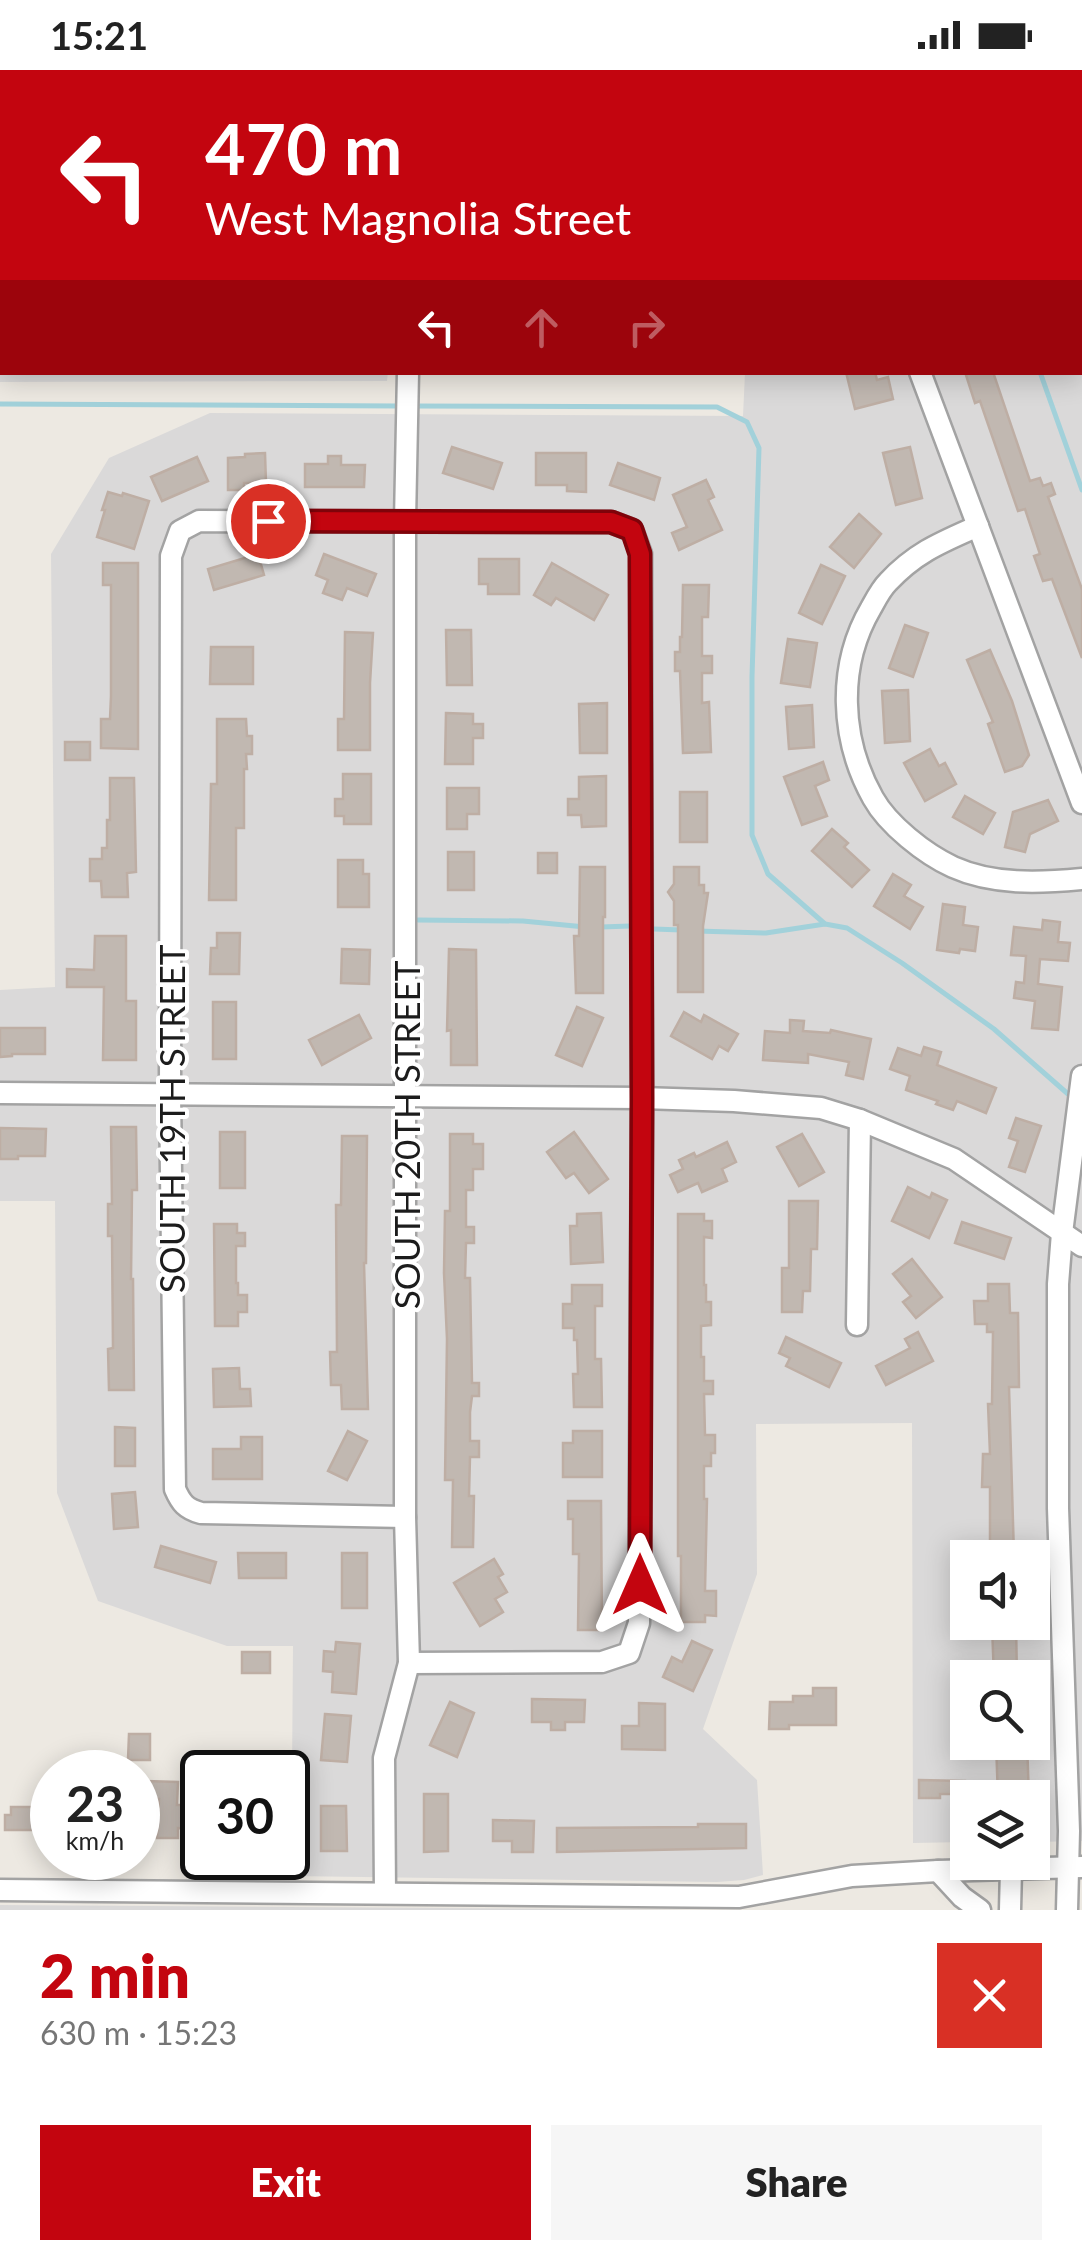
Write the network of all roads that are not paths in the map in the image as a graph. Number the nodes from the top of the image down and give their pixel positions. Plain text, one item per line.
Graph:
1 (921, 375) edge
2 (408, 381) edge
3 (405, 521) junction
4 (978, 526) junction
5 (1082, 803) edge
6 (1082, 879) edge
7 (1082, 1076) edge
8 (0, 1093) edge
9 (170, 1094) junction
10 (406, 1096) junction
11 (642, 1098) junction
12 (860, 1120) junction
13 (1062, 1233) junction
14 (1082, 1246) edge
15 (857, 1325) dead end
16 (405, 1517) junction
17 (409, 1663) junction
18 (1050, 1868) edge
19 (1075, 1868) edge
20 (938, 1870) junction
21 (950, 1870) edge
22 (1010, 1880) edge
23 (0, 1890) edge
24 (385, 1893) junction
25 (58, 1900) edge
26 (280, 1902) edge
27 (640, 1904) edge
28 (980, 1910) edge
29 (1010, 1910) edge
30 (1066, 1910) edge

1 - 4 street
2 - 3 street, SOUTH 20TH STREET
3 - 9 street, SOUTH 19TH STREET
3 - 10 street, SOUTH 20TH STREET
3 - 11 street
4 - 5 street
4 - 6 street
7 - 13 street
8 - 9 street
9 - 10 street
9 - 16 street, SOUTH 19TH STREET
10 - 11 street
10 - 16 street, SOUTH 20TH STREET
11 - 12 street
11 - 17 street
12 - 13 street
12 - 15 street
13 - 14 street
13 - 19 street
16 - 17 street, SOUTH 20TH STREET
17 - 24 street, SOUTH 20TH STREET
18 - 19 street
19 - 30 street
20 - 21 street
20 - 27 street
20 - 28 street
22 - 29 street
23 - 25 street
24 - 26 street
24 - 27 street
25 - 26 street

